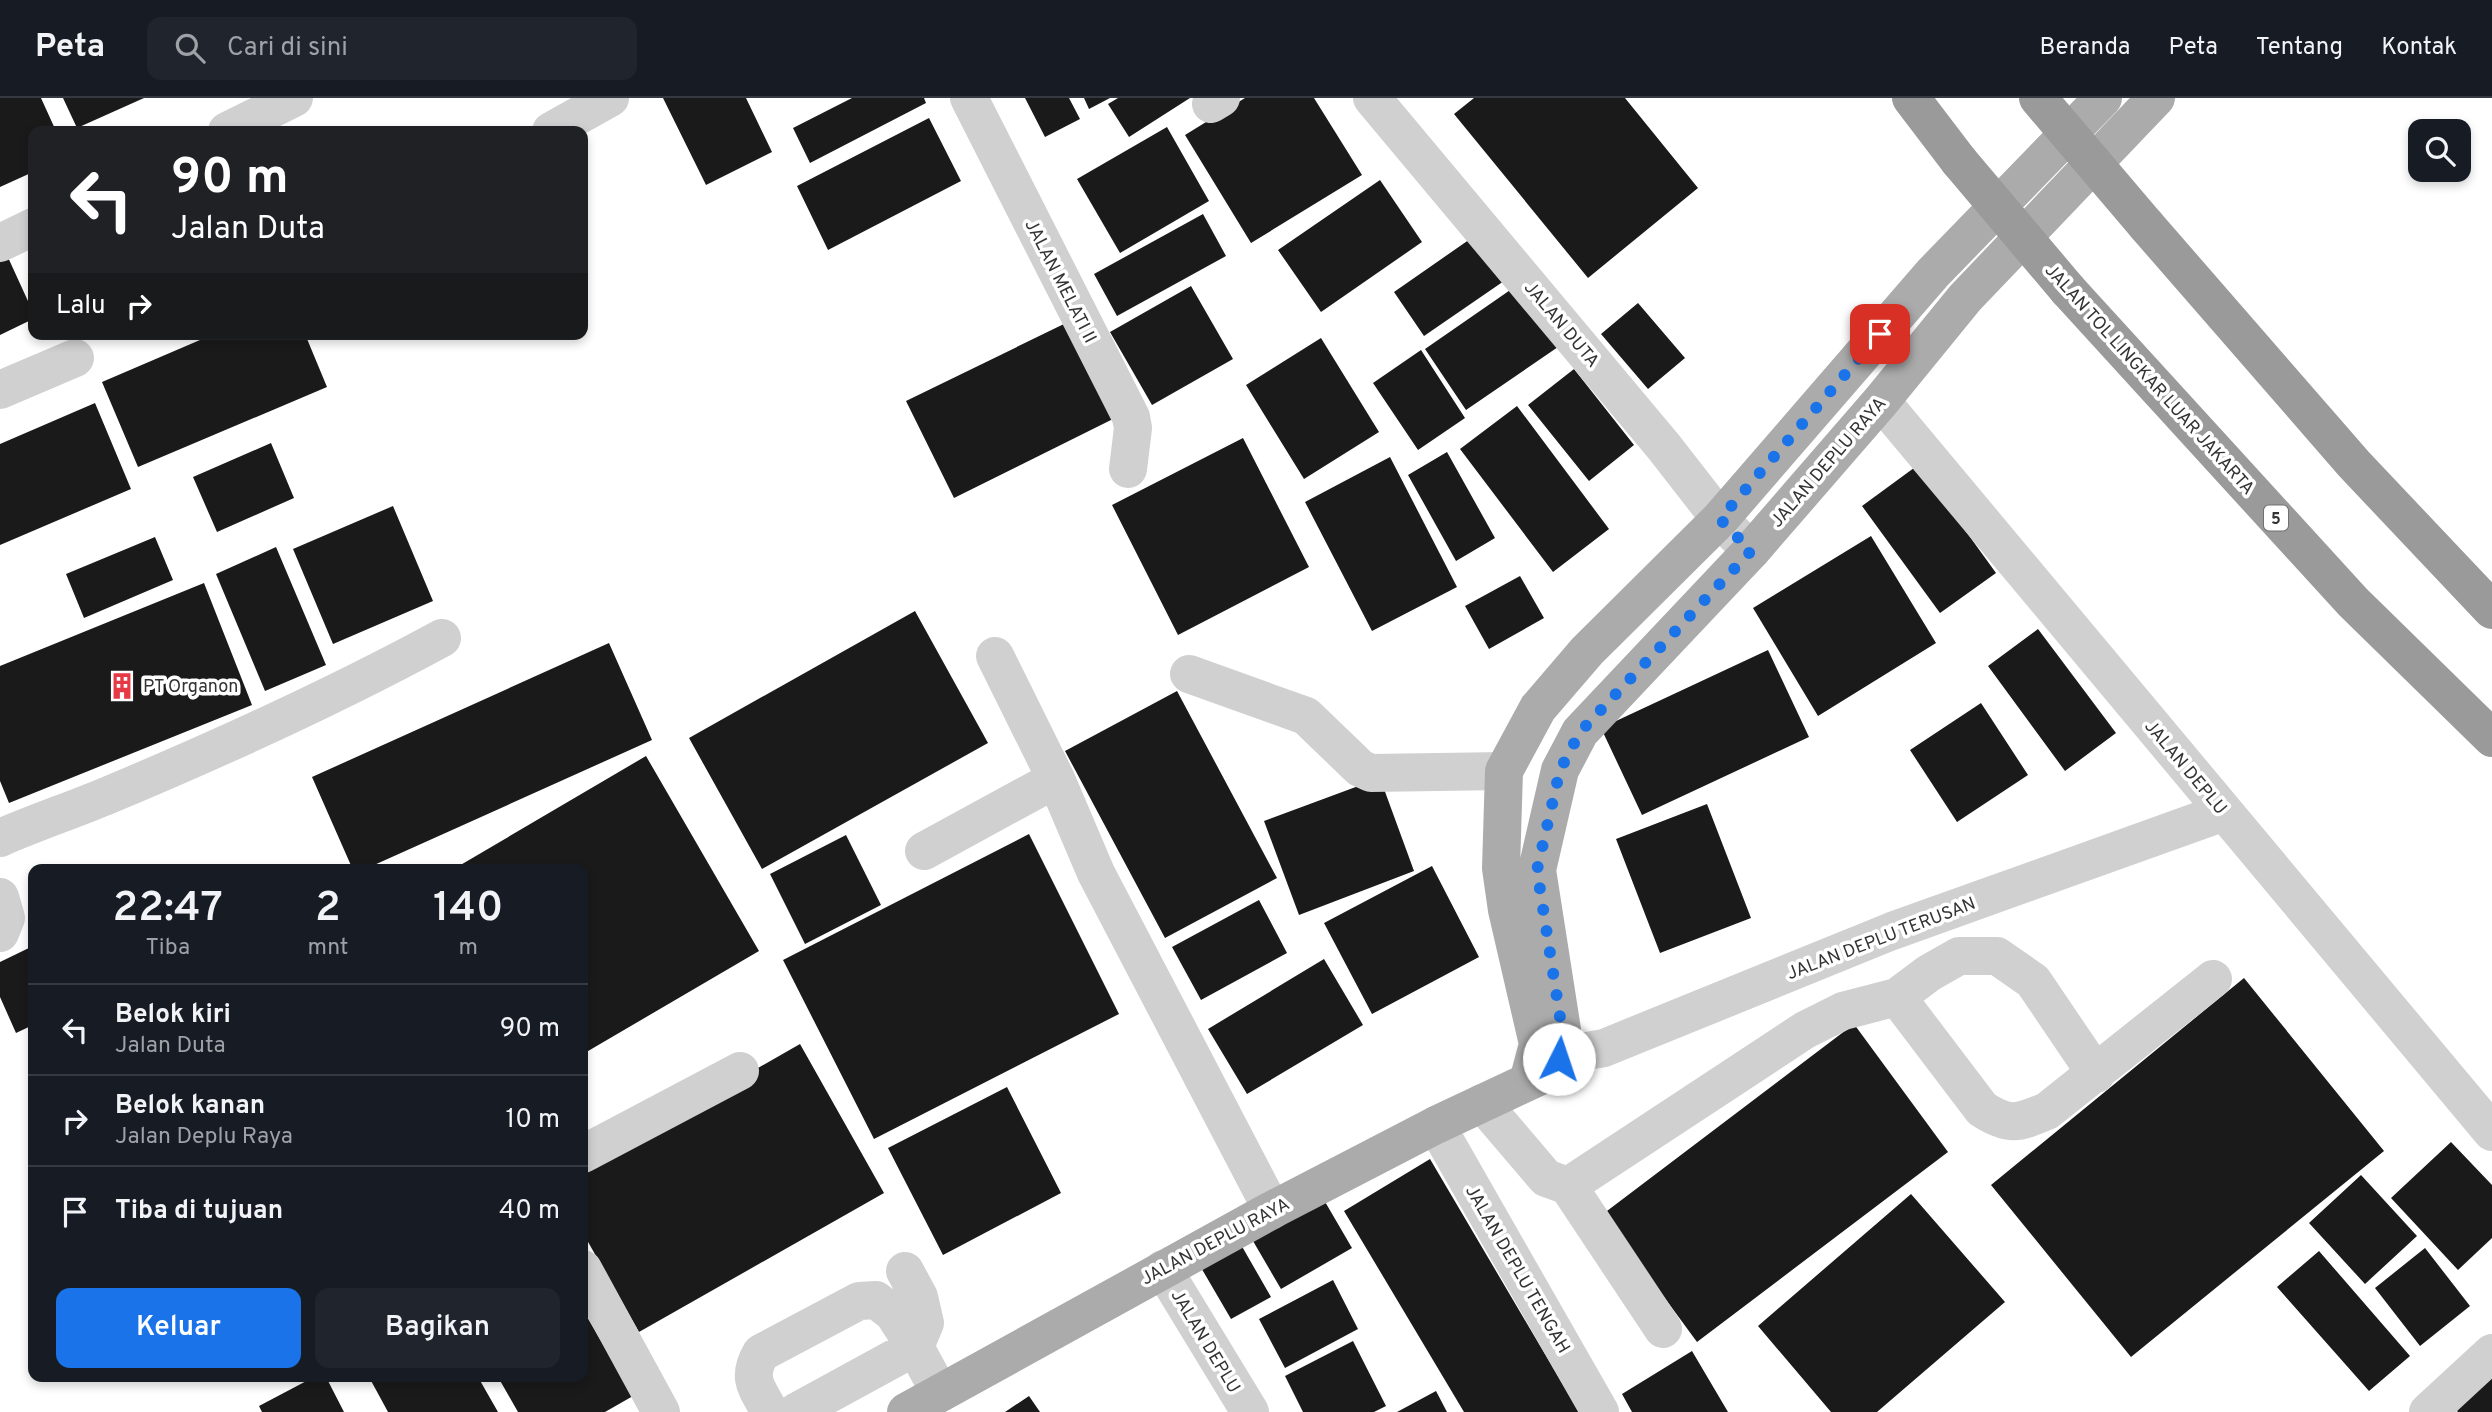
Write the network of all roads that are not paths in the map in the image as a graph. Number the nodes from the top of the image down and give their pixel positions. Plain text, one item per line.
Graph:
1 (294, 98) edge
2 (610, 98) edge
3 (968, 98) edge
4 (1372, 98) edge
5 (1911, 98) edge
6 (2038, 98) edge
7 (2104, 98) edge
8 (2155, 98) edge
9 (237, 126) edge
10 (560, 126) edge
11 (28, 229) edge
12 (0, 243) edge
13 (75, 358) dead end
14 (0, 390) edge
15 (1881, 401) junction
16 (1128, 469) dead end
17 (1720, 519) junction
18 (1751, 551) junction
19 (2492, 610) edge
20 (442, 638) dead end
21 (995, 656) dead end
22 (1189, 674) dead end
23 (2492, 738) edge
24 (1504, 771) junction
25 (1056, 779) junction
26 (2224, 812) junction
27 (0, 838) edge
28 (924, 851) dead end
29 (1519, 869) junction
30 (0, 897) edge
31 (0, 933) edge
32 (2213, 979) dead end
33 (1897, 997) junction
34 (1550, 1046) junction
35 (740, 1071) dead end
36 (2096, 1074) junction
37 (1482, 1103) junction
38 (1436, 1125) junction
39 (2492, 1132) edge
40 (588, 1151) edge
41 (1568, 1186) junction
42 (1272, 1210) junction
43 (1163, 1269) junction
44 (905, 1270) dead end
45 (588, 1278) edge
46 (1663, 1329) dead end
47 (915, 1347) junction
48 (2492, 1353) edge
49 (940, 1393) junction
50 (660, 1412) edge
51 (770, 1412) edge
52 (796, 1412) edge
53 (906, 1412) edge
54 (1250, 1412) edge
55 (1600, 1412) edge
56 (2428, 1412) edge

1 - 9 street
2 - 10 street
3 - 16 street, JALAN MELATI II
4 - 17 street, JALAN DUTA
5 - 23 highway, JALAN TOL LINGKAR LUAR JAKARTA / 5, bridge
6 - 19 highway, bridge
7 - 17 main road, JALAN DEPLU RAYA
8 - 15 main road, JALAN DEPLU RAYA
11 - 12 street
13 - 14 street
15 - 18 main road, JALAN DEPLU RAYA
15 - 26 street, JALAN DEPLU
17 - 18 street, JALAN DUTA
17 - 24 main road, JALAN DEPLU RAYA
18 - 29 main road, JALAN DEPLU RAYA
20 - 27 street
21 - 25 street
22 - 24 street
24 - 29 main road, JALAN DEPLU RAYA
25 - 28 street
25 - 42 street
26 - 34 street, JALAN DEPLU TERUSAN
26 - 39 street, JALAN DEPLU
29 - 34 main road, JALAN DEPLU RAYA
30 - 31 street
32 - 36 street
33 - 36 street
33 - 36 street
33 - 41 street
34 - 37 main road, JALAN DEPLU RAYA
35 - 40 street
37 - 38 main road, JALAN DEPLU RAYA
37 - 41 street
38 - 42 main road, JALAN DEPLU RAYA
38 - 55 street, JALAN DEPLU TENGAH
41 - 46 street
42 - 43 main road, JALAN DEPLU RAYA
43 - 49 main road, JALAN DEPLU RAYA
43 - 54 street, JALAN DEPLU
44 - 47 street
45 - 50 street
47 - 49 street
47 - 51 street
47 - 52 street
48 - 56 street
49 - 53 main road, JALAN DEPLU RAYA

